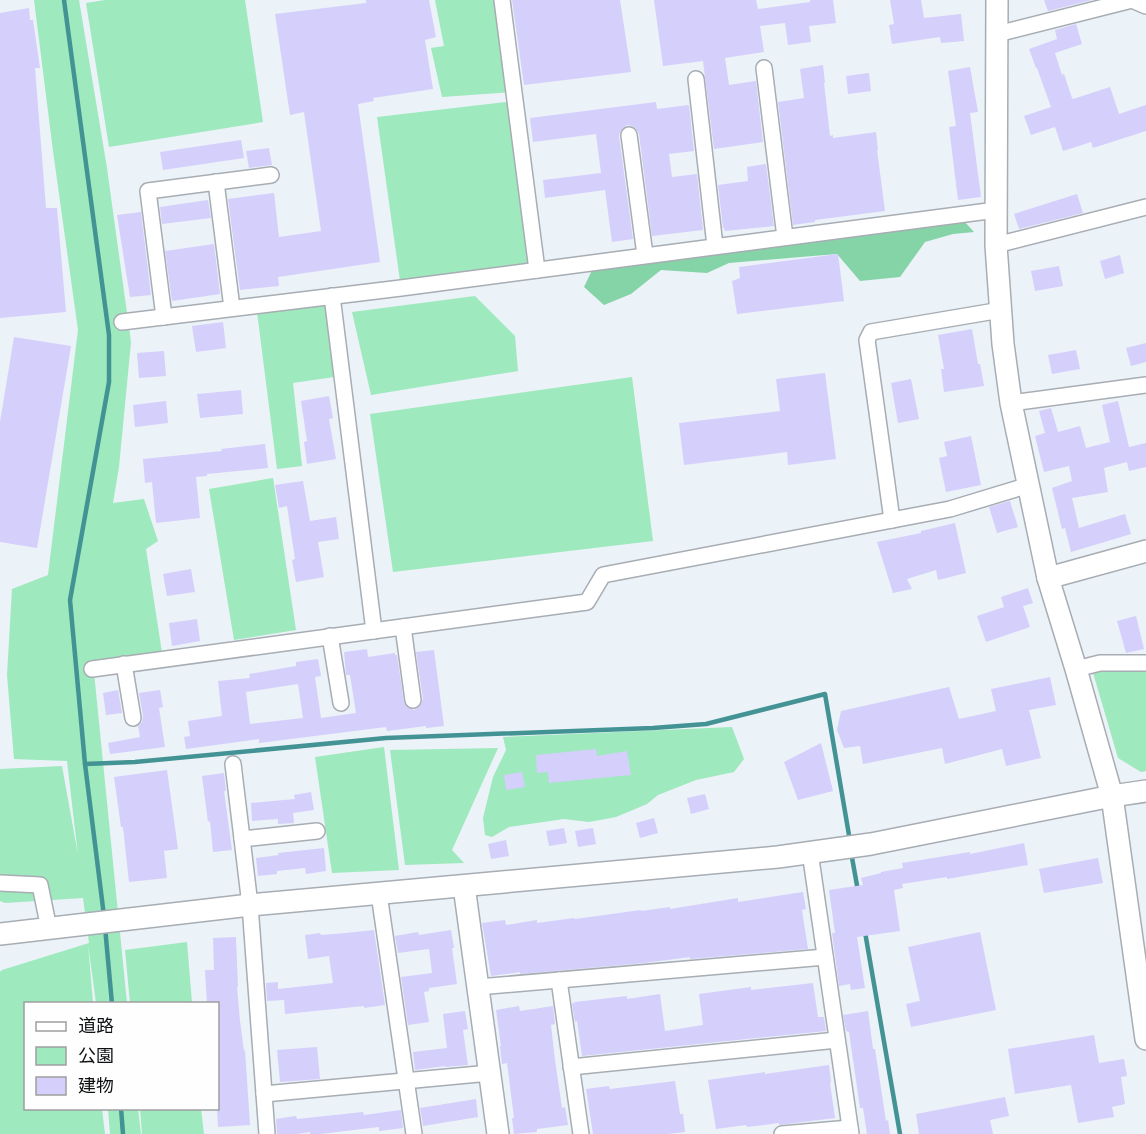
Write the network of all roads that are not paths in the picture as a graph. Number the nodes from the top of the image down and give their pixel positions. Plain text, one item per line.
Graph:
1 (502, 0) edge
2 (997, 0) edge
3 (1132, 0) edge
4 (1146, 6) edge
5 (997, 34) junction
6 (764, 68) dead end
7 (696, 80) dead end
8 (629, 135) dead end
9 (271, 175) dead end
10 (216, 182) junction
11 (1146, 207) edge
12 (996, 210) junction
13 (785, 237) junction
14 (996, 245) junction
15 (715, 246) junction
16 (645, 255) junction
17 (537, 270) junction
18 (332, 296) junction
19 (232, 308) junction
20 (1001, 310) junction
21 (164, 317) junction
22 (122, 322) dead end
23 (1146, 385) edge
24 (1011, 403) junction
25 (1029, 485) junction
26 (892, 520) junction
27 (1146, 551) edge
28 (1048, 578) junction
29 (404, 627) junction
30 (374, 631) junction
31 (330, 636) junction
32 (1146, 663) edge
33 (124, 664) junction
34 (92, 669) dead end
35 (1076, 669) junction
36 (413, 700) dead end
37 (341, 703) dead end
38 (133, 718) dead end
39 (233, 764) dead end
40 (1146, 792) edge
41 (1112, 796) junction
42 (317, 831) dead end
43 (242, 839) junction
44 (810, 852) junction
45 (0, 883) edge
46 (464, 886) junction
47 (379, 894) junction
48 (250, 905) junction
49 (49, 929) junction
50 (0, 934) edge
51 (825, 957) junction
52 (559, 980) junction
53 (478, 987) junction
54 (1146, 1039) edge
55 (837, 1040) junction
56 (571, 1067) junction
57 (490, 1073) junction
58 (406, 1082) junction
59 (264, 1094) junction
60 (850, 1131) edge
61 (267, 1134) edge
62 (414, 1134) edge
63 (498, 1134) edge
64 (580, 1134) edge
65 (782, 1134) edge

1 - 17 street
2 - 5 street
3 - 4 street
3 - 5 street
5 - 12 street
6 - 13 street
7 - 15 street
8 - 16 street
9 - 10 street
10 - 19 street
10 - 21 street
11 - 14 street
12 - 13 street
12 - 14 street
13 - 15 street
14 - 20 street
15 - 16 street
16 - 17 street
17 - 18 street
18 - 19 street
18 - 30 street
19 - 21 street
20 - 24 street
20 - 26 street
21 - 22 street
23 - 24 street
24 - 25 street
25 - 26 street
25 - 28 street
26 - 29 street
27 - 28 street
28 - 35 street
29 - 30 street
29 - 36 street
30 - 31 street
31 - 33 street
31 - 37 street
32 - 35 street
33 - 34 street
33 - 38 street
35 - 41 street
39 - 43 street
40 - 41 street
41 - 44 street
41 - 54 street
42 - 43 street
43 - 48 street
44 - 46 street
44 - 51 street
45 - 49 street
46 - 47 street
46 - 53 street
47 - 48 street
47 - 58 street
48 - 49 street
48 - 59 street
49 - 50 street
51 - 52 street
51 - 55 street
52 - 53 street
52 - 56 street
53 - 57 street
55 - 56 street
55 - 60 street
56 - 64 street
57 - 58 street
57 - 63 street
58 - 59 street
58 - 62 street
59 - 61 street
60 - 65 street

